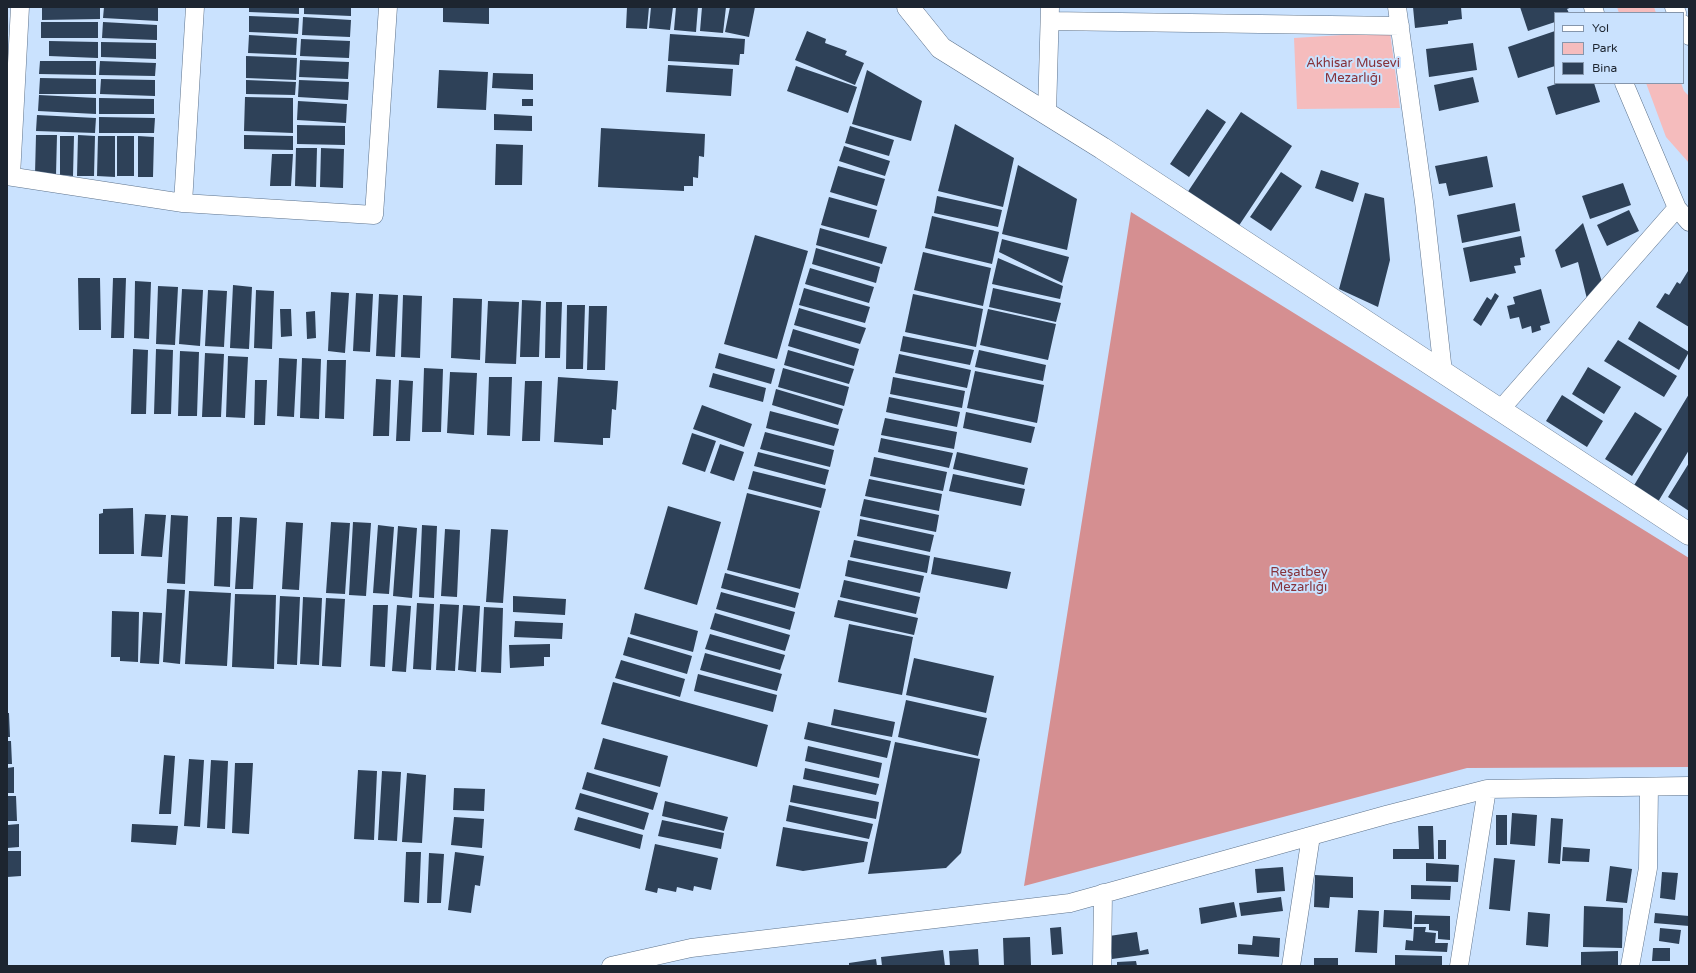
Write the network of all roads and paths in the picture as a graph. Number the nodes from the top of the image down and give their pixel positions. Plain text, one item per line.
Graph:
1 (20, 7) edge
2 (195, 7) edge
3 (388, 7) edge
4 (908, 7) edge
5 (1397, 7) edge
6 (1050, 14) edge
7 (1400, 26) junction
8 (1684, 26) edge
9 (1689, 36) edge
10 (1624, 84) edge
11 (1047, 113) junction
12 (9, 176) edge
13 (183, 204) junction
14 (1677, 208) junction
15 (1689, 222) edge
16 (1443, 372) junction
17 (1500, 410) junction
18 (1689, 534) edge
19 (1689, 786) edge
20 (1649, 787) junction
21 (1488, 789) junction
22 (1311, 836) junction
23 (1103, 893) junction
24 (611, 966) edge
25 (1102, 966) edge
26 (1291, 966) edge
27 (1459, 966) edge
28 (1630, 966) edge

1 - 12 street
2 - 13 street
3 - 13 street
4 - 11 street
5 - 7 street
6 - 7 street
6 - 11 street
7 - 16 street
8 - 9 street
10 - 14 street
11 - 16 street
12 - 13 street
14 - 15 street
14 - 17 street
16 - 17 street
17 - 18 street
19 - 20 street
20 - 21 street
20 - 28 street
21 - 22 street
21 - 27 street
22 - 23 street
22 - 26 street
23 - 24 street
23 - 25 street

